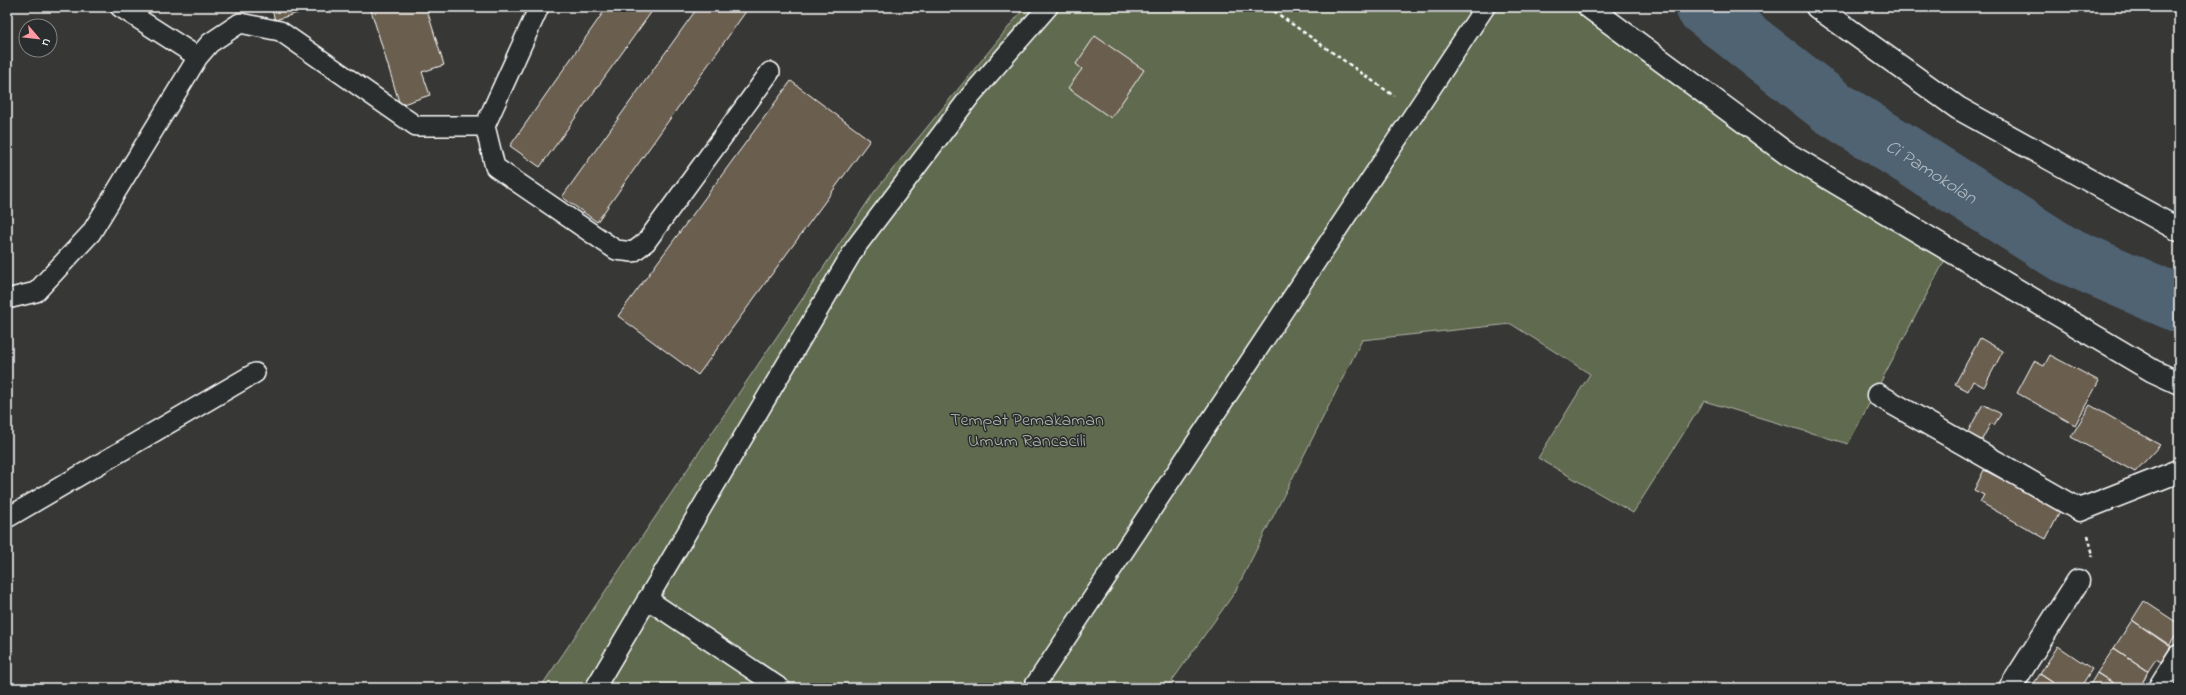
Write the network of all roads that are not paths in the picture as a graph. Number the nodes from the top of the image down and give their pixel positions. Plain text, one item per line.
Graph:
1 (120, 7) edge
2 (539, 7) edge
3 (1048, 7) edge
4 (1485, 7) edge
5 (1589, 7) edge
6 (1816, 7) edge
7 (198, 57) junction
8 (770, 72) dead end
9 (485, 126) junction
10 (2179, 230) edge
11 (7, 299) edge
12 (255, 373) dead end
13 (2179, 383) edge
14 (1878, 395) dead end
15 (2179, 471) edge
16 (7, 518) edge
17 (2078, 581) road end
18 (647, 599) junction
19 (2179, 656) edge
20 (595, 688) edge
21 (780, 688) edge
22 (1033, 688) edge
23 (2010, 688) edge
24 (2159, 688) edge

1 - 7 lane
2 - 9 lane
3 - 18 lane
4 - 22 lane
5 - 13 street
6 - 10 street
7 - 9 lane
7 - 11 lane
8 - 9 lane
12 - 16 lane
14 - 15 street
17 - 23 street
18 - 20 lane
18 - 21 lane
19 - 24 street

